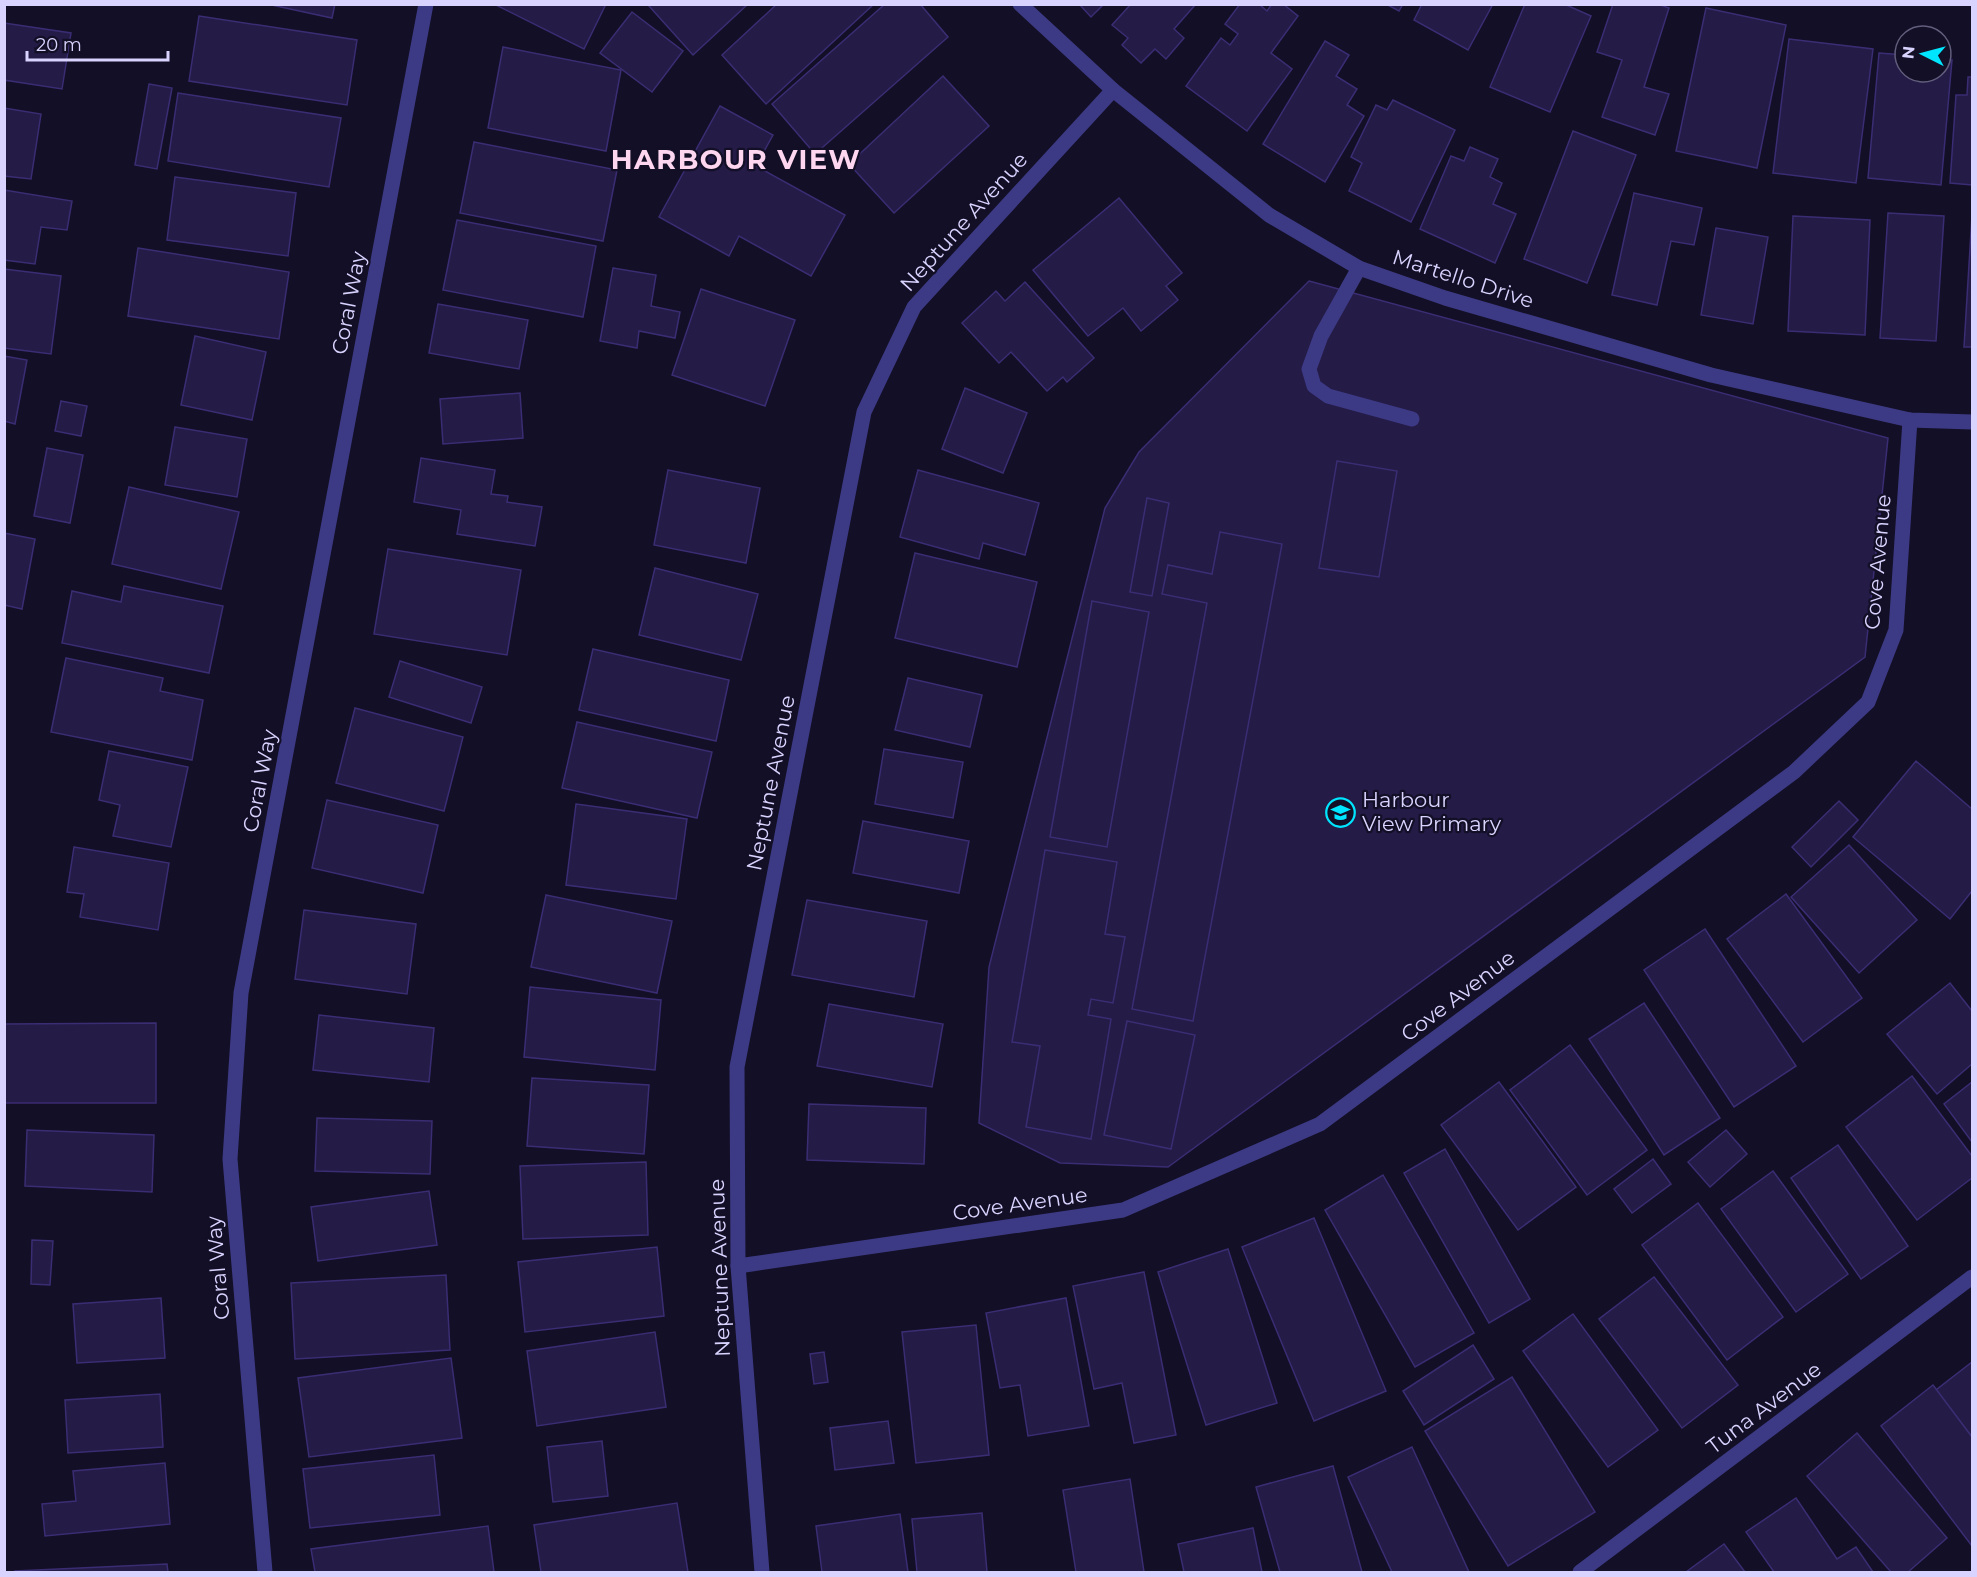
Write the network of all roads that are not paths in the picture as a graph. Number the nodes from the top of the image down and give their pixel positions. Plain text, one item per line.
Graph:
1 (426, 4) edge
2 (1020, 4) edge
3 (1113, 90) junction
4 (1359, 268) junction
5 (1413, 419) dead end
6 (1911, 420) junction
7 (1972, 422) edge
8 (738, 1266) junction
9 (1972, 1277) edge
10 (265, 1572) edge
11 (762, 1572) edge
12 (1580, 1572) edge

1 - 10 street, Coral Way
2 - 3 street, Martello Drive
3 - 4 street, Martello Drive
3 - 8 street, Neptune Avenue
4 - 5 street
4 - 6 street, Martello Drive
6 - 7 street, Martello Drive
6 - 8 street, Cove Avenue
8 - 11 street, Neptune Avenue
9 - 12 street, Tuna Avenue

